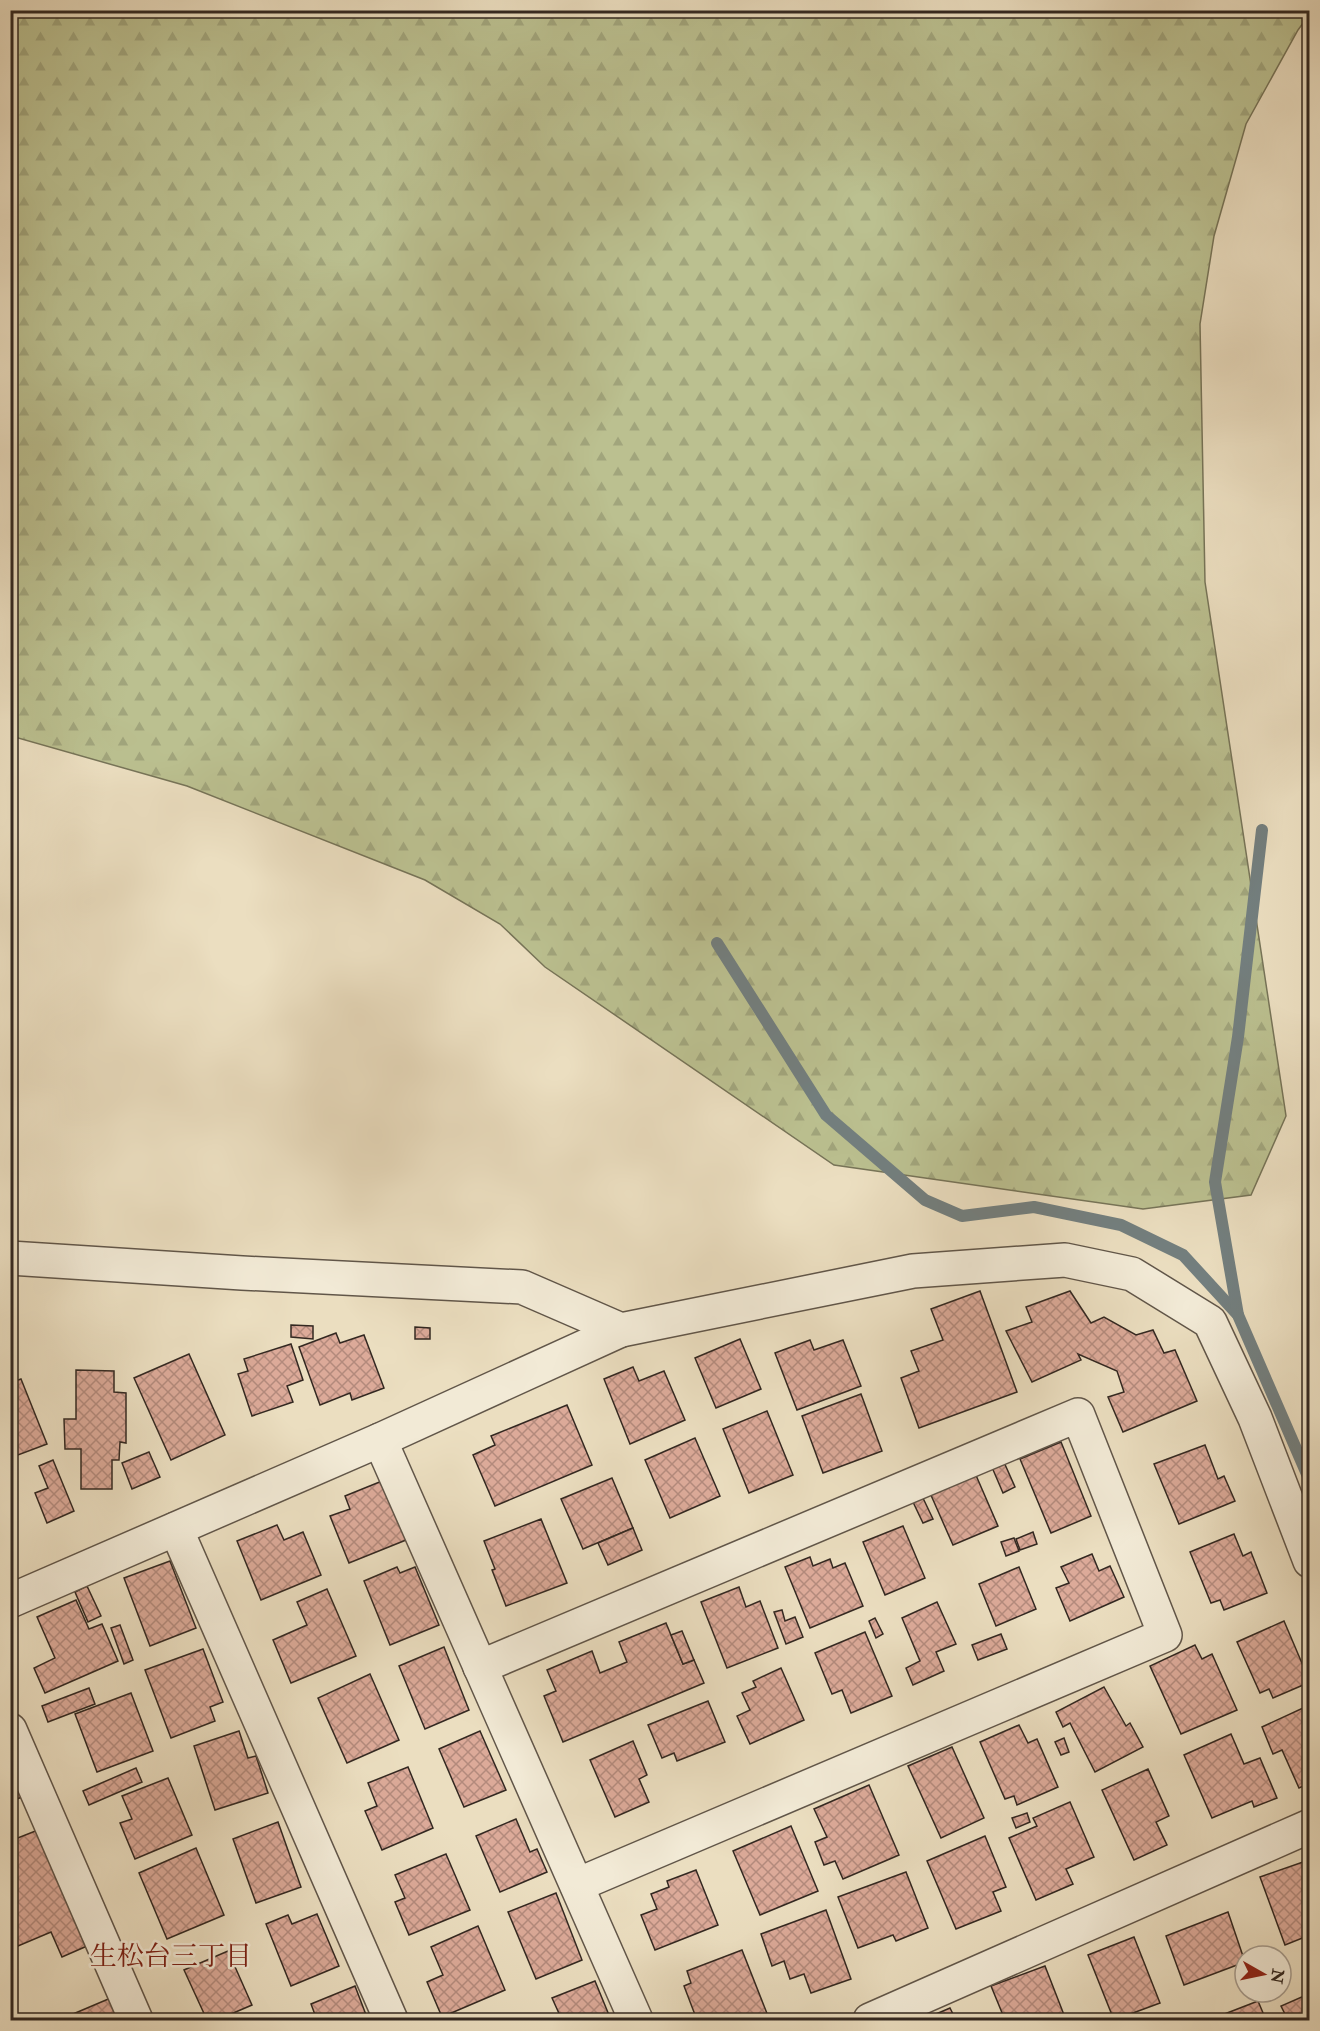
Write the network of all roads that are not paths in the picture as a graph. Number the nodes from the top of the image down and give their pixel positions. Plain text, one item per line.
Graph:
1 (10, 1258) edge
2 (621, 1330) junction
3 (380, 1440) junction
4 (176, 1529) junction
5 (1310, 1561) edge
6 (10, 1601) edge
7 (480, 1666) junction
8 (10, 1730) edge
9 (1310, 1826) edge
10 (576, 1885) junction
11 (136, 2020) edge
12 (391, 2020) edge
13 (636, 2020) edge
14 (870, 2020) edge

1 - 2 street
2 - 3 street
2 - 5 street
3 - 4 street
3 - 7 street
4 - 6 street
4 - 12 street
7 - 10 street
7 - 10 street
8 - 11 street
9 - 14 street
10 - 13 street

